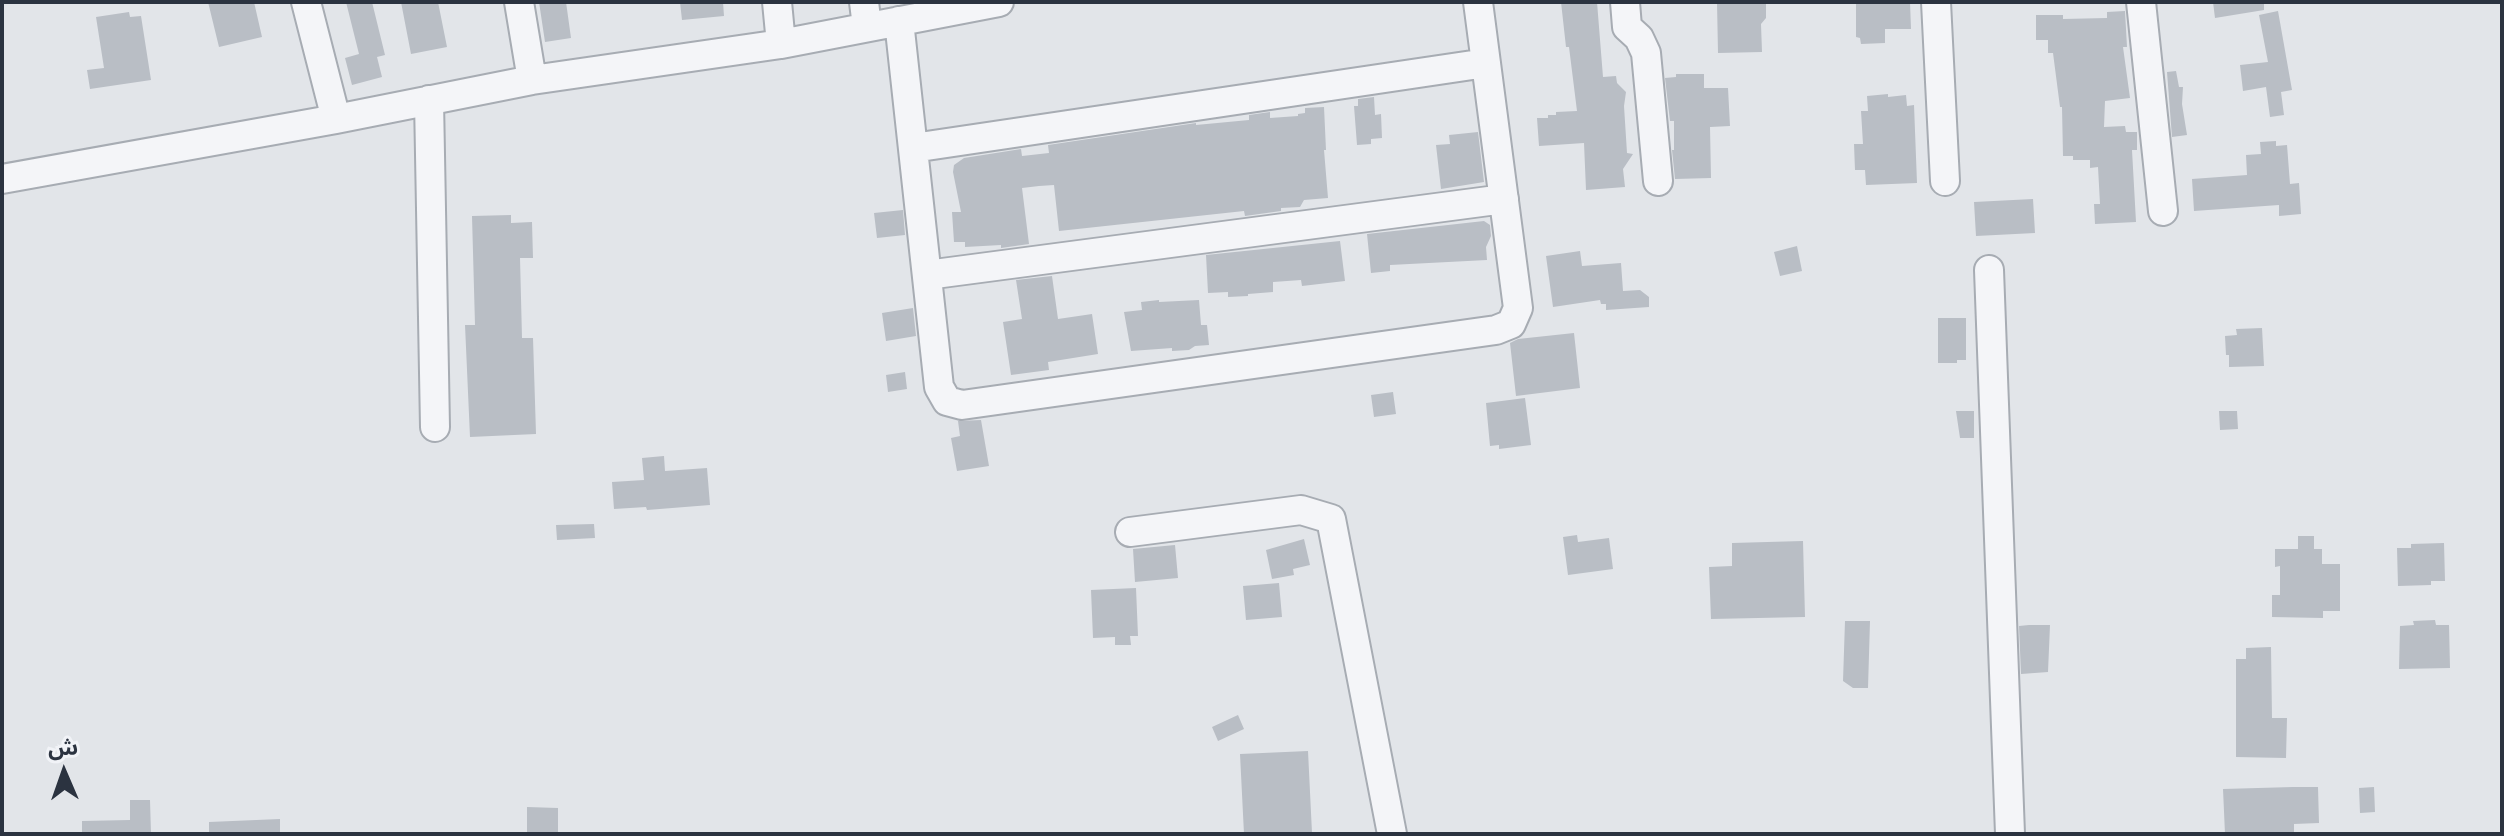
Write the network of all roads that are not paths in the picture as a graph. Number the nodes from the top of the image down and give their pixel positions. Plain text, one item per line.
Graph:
1 (306, 2) edge
2 (519, 2) edge
3 (777, 2) edge
4 (999, 2) edge
5 (1478, 2) edge
6 (1625, 2) edge
7 (1936, 2) edge
8 (2141, 2) edge
9 (866, 14) edge
10 (899, 21) junction
11 (781, 44) junction
12 (1486, 63) junction
13 (532, 80) junction
14 (429, 100) junction
15 (336, 119) junction
16 (913, 148) junction
17 (2, 179) edge
18 (1658, 181) dead end
19 (1945, 181) dead end
20 (1504, 199) junction
21 (2163, 211) dead end
22 (1989, 270) dead end
23 (927, 275) junction
24 (435, 427) dead end
25 (1130, 532) dead end
26 (1392, 834) edge
27 (2010, 834) edge

1 - 15 street
2 - 13 street
3 - 11 street
4 - 10 street
5 - 12 street
6 - 18 street
7 - 19 street
8 - 21 street
9 - 10 street
9 - 11 street
10 - 16 street
11 - 13 street
12 - 16 street
12 - 20 street
13 - 14 street
14 - 15 street
14 - 24 street
15 - 17 street
16 - 23 street
20 - 23 street
20 - 23 street
22 - 27 street
25 - 26 street

